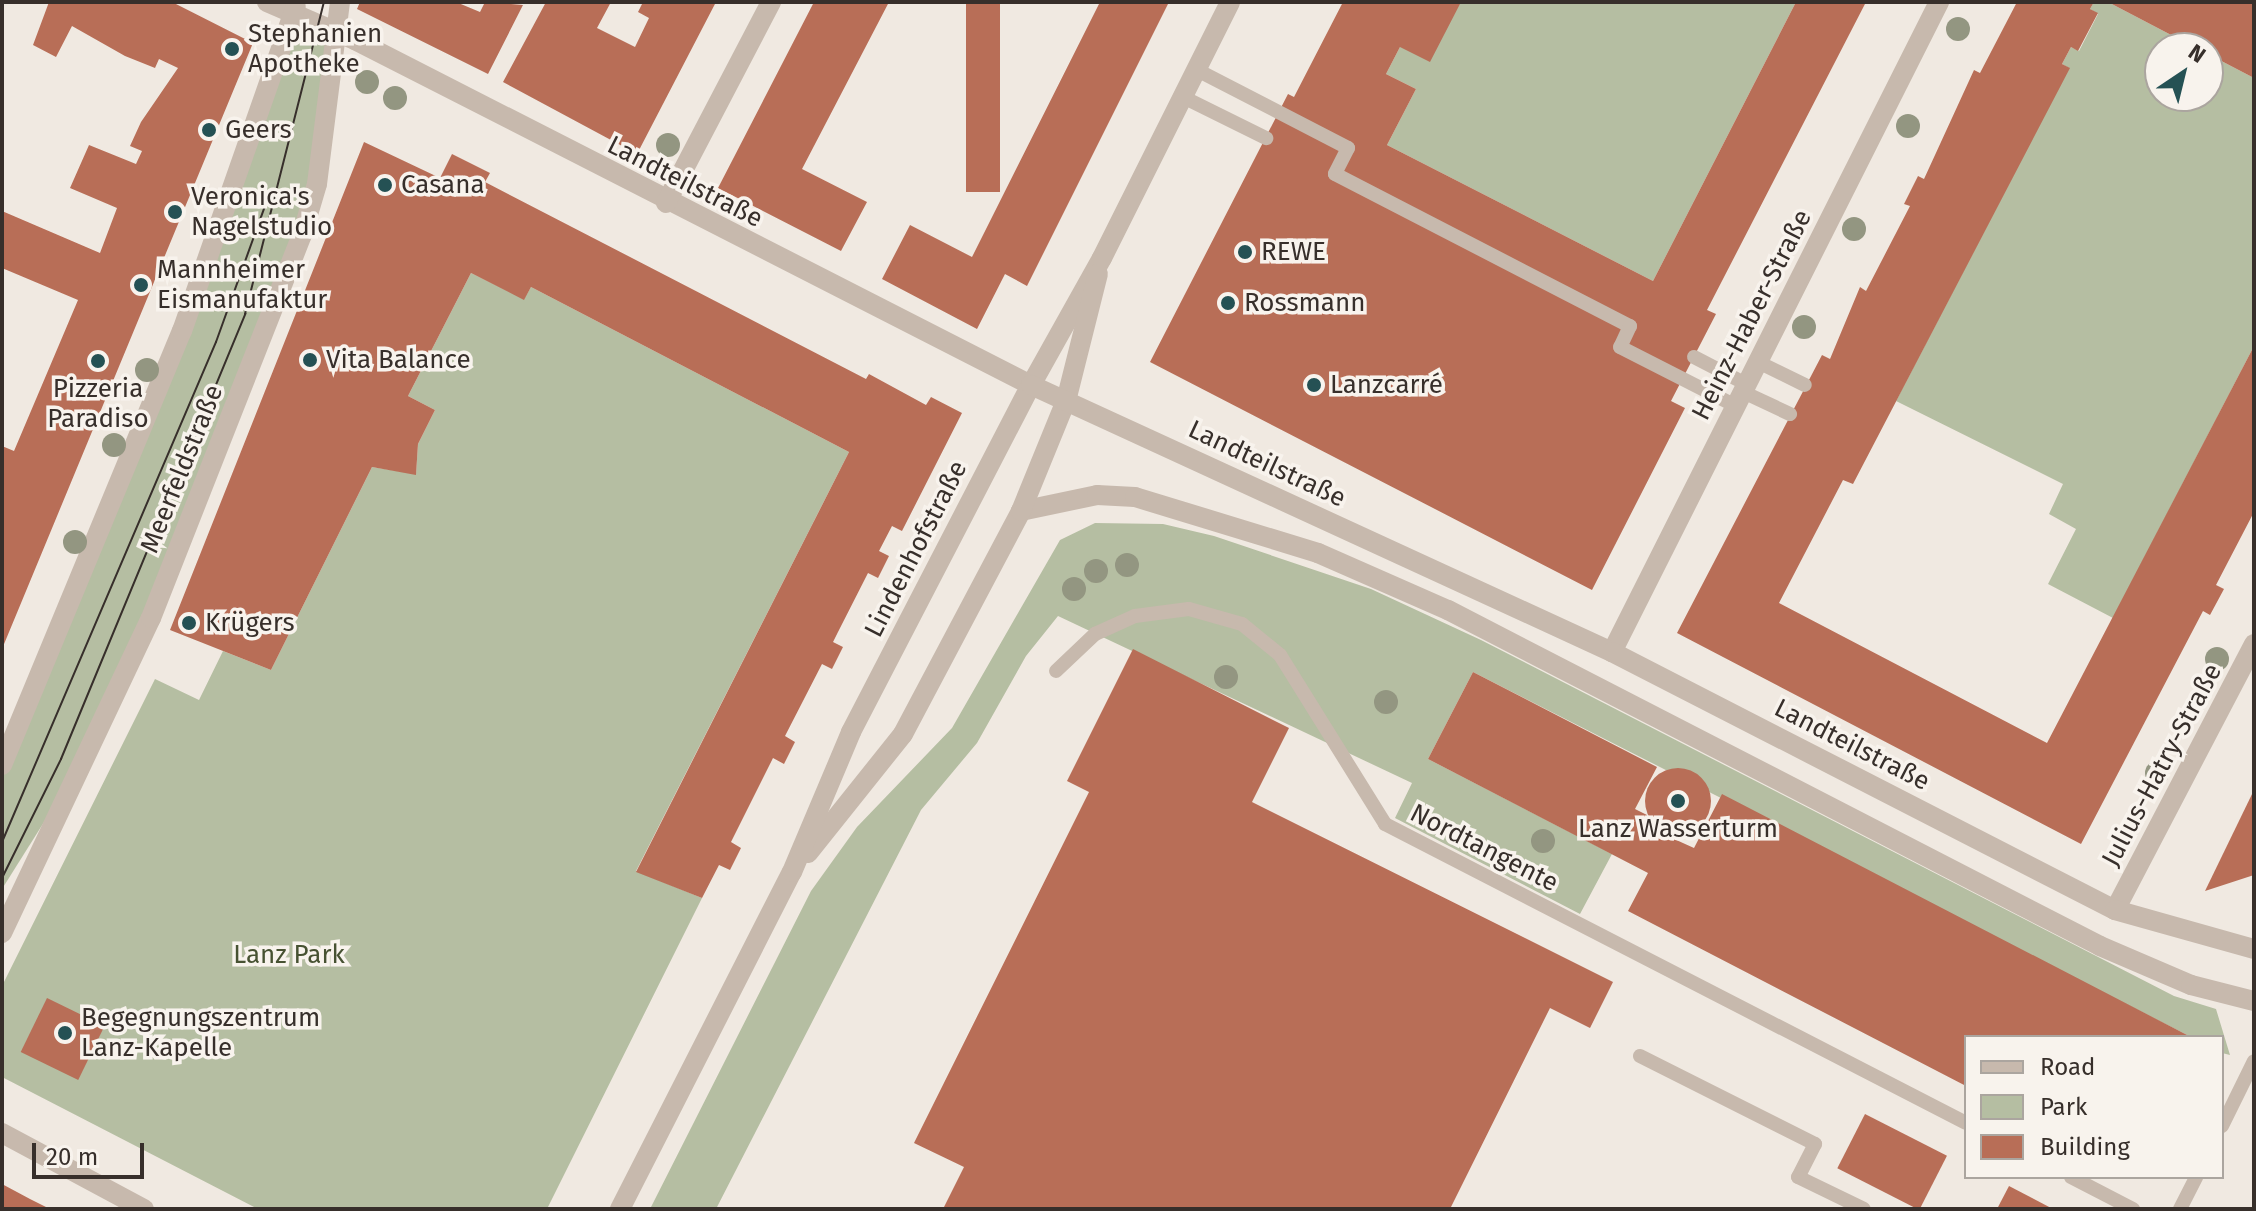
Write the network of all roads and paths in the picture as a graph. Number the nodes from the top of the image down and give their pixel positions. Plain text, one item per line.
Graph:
1 (267, 2) edge
2 (340, 2) edge
3 (771, 2) edge
4 (1230, 2) edge
5 (1939, 2) edge
6 (296, 9) edge
7 (336, 32) junction
8 (1197, 70) junction
9 (1183, 97) junction
10 (1266, 138) dead end
11 (666, 203) junction
12 (1102, 258) junction
13 (1694, 357) dead end
14 (1758, 362) junction
15 (1031, 385) junction
16 (1805, 385) dead end
17 (1742, 394) junction
18 (1066, 401) junction
19 (1790, 414) dead end
20 (1021, 511) junction
21 (2254, 644) edge
22 (1612, 652) junction
23 (1056, 671) dead end
24 (2, 765) edge
25 (792, 872) junction
26 (2115, 910) junction
27 (2, 933) edge
28 (2254, 949) edge
29 (2254, 1001) edge
30 (1640, 1056) dead end
31 (2254, 1061) edge
32 (1964, 1122) edge
33 (2224, 1122) edge
34 (2, 1133) edge
35 (2075, 1179) edge
36 (2195, 1179) edge
37 (144, 1209) edge
38 (620, 1209) edge
39 (1864, 1209) edge
40 (2133, 1209) edge
41 (2180, 1209) edge

1 - 6 street, Landteilstraße
2 - 7 street, Meerfeldstraße
3 - 11 street
4 - 8 street, Lindenhofstraße
5 - 14 street, Heinz-Haber-Straße
6 - 7 street, Landteilstraße
6 - 24 street, Meerfeldstraße
7 - 11 street, Landteilstraße
7 - 27 street, Meerfeldstraße
8 - 9 street, Lindenhofstraße
8 - 17 lane
9 - 10 lane
9 - 12 street, Lindenhofstraße
11 - 15 street, Landteilstraße
12 - 15 street, Lindenhofstraße
12 - 18 street, Lindenhofstraße
13 - 17 lane
14 - 16 lane
14 - 17 street, Heinz-Haber-Straße
15 - 18 street, Landteilstraße
15 - 25 street, Lindenhofstraße
17 - 19 lane
17 - 22 street, Heinz-Haber-Straße
18 - 20 street, Lindenhofstraße
18 - 22 street, Landteilstraße
20 - 25 street, Lindenhofstraße
20 - 29 street
21 - 26 street, Julius-Hatry-Straße
22 - 26 street, Landteilstraße
23 - 32 lane, Nordtangente
25 - 38 street, Lindenhofstraße
26 - 28 street, Landteilstraße
30 - 39 lane
31 - 33 lane
34 - 37 street
35 - 40 lane
36 - 41 lane

